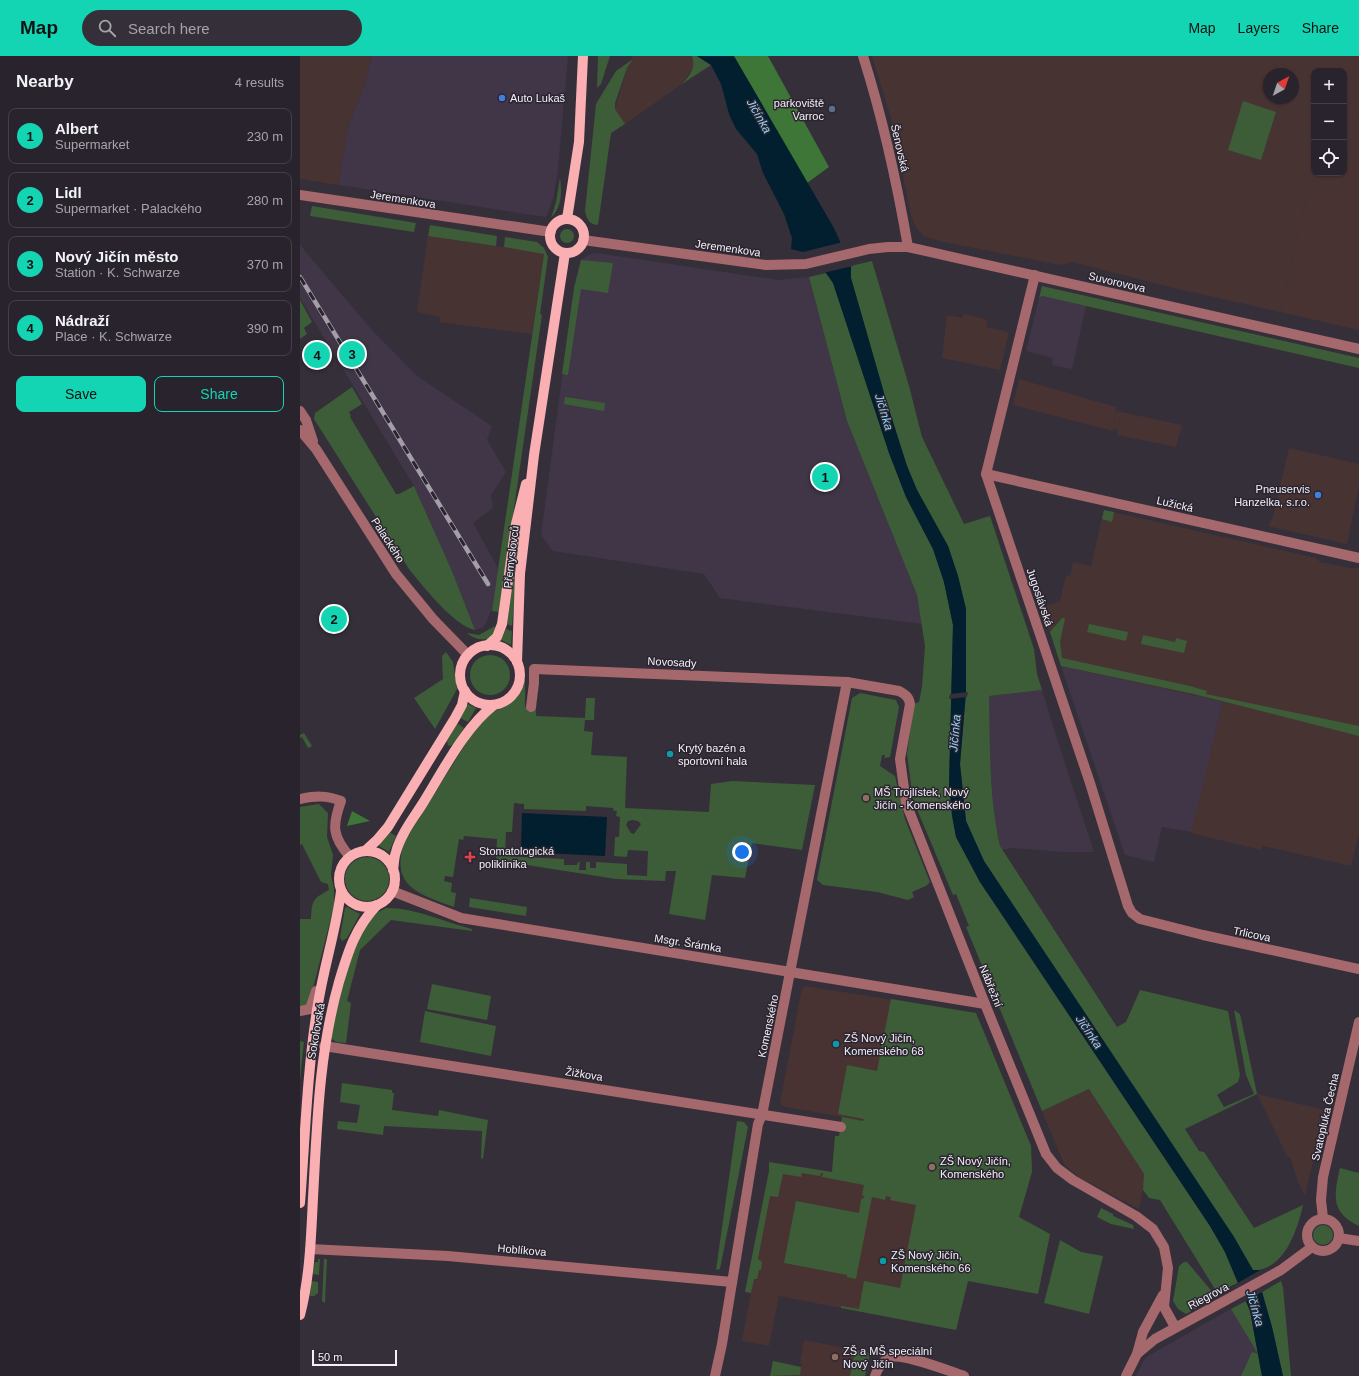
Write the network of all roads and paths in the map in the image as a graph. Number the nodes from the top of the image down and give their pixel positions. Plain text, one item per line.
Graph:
1 (583, 56) edge
2 (863, 56) edge
3 (300, 195) edge
4 (567, 219) junction
5 (551, 232) junction
6 (583, 240) junction
7 (908, 248) junction
8 (868, 249) joint
9 (565, 252) junction
10 (1035, 275) junction
11 (1359, 349) edge
12 (300, 411) edge
13 (300, 430) edge
14 (316, 449) junction
15 (534, 454) junction
16 (986, 474) junction
17 (1359, 558) edge
18 (487, 646) junction
19 (468, 655) junction
20 (517, 662) junction
21 (847, 682) junction
22 (465, 691) junction
23 (494, 705) junction
24 (531, 707) dead end
25 (300, 799) edge
26 (364, 851) junction
27 (350, 857) junction
28 (393, 870) junction
29 (392, 890) junction
30 (342, 891) junction
31 (377, 905) junction
32 (1140, 919) joint
33 (332, 944) junction
34 (1359, 969) edge
35 (792, 971) junction
36 (985, 1004) junction
37 (300, 1011) edge
38 (1359, 1022) edge
39 (324, 1046) junction
40 (762, 1114) junction
41 (841, 1126) dead end
42 (300, 1203) edge
43 (1323, 1218) junction
44 (1339, 1238) junction
45 (1359, 1241) edge
46 (1312, 1247) junction
47 (310, 1249) junction
48 (732, 1282) junction
49 (1166, 1289) junction
50 (300, 1315) edge
51 (1175, 1327) junction
52 (1137, 1354) junction
53 (715, 1376) edge
54 (875, 1376) edge
55 (964, 1376) edge
56 (1126, 1376) edge

1 - 4 main road
2 - 7 street, Šenovská
3 - 5 street, Jeremenkova
4 - 5 main road
4 - 6 main road
5 - 9 main road
6 - 8 street, Jeremenkova
6 - 9 main road
7 - 8 street, Suvorovova
7 - 10 street, Suvorovova
9 - 15 main road, Přemyslovců
10 - 11 street, Suvorovova
10 - 16 street
12 - 14 street
13 - 14 street, Palackého
14 - 19 street, Palackého
15 - 18 main road, Přemyslovců
15 - 20 main road, Přemyslovců
16 - 17 street, Lužická
16 - 32 street, Jugoslávská
18 - 19 main road
18 - 20 main road
19 - 22 main road
20 - 23 main road
21 - 24 street, Novosady
21 - 35 street, Komenského
21 - 36 street, Nábřežní
22 - 23 main road
22 - 26 main road
23 - 28 main road
25 - 27 street
26 - 27 main road
26 - 28 main road
27 - 30 main road
28 - 29 main road
29 - 31 main road
29 - 35 street, Msgr. Šrámka
30 - 31 main road
30 - 33 main road, Sokolovská
31 - 39 main road, Sokolovská
32 - 34 street, Trlicova
33 - 37 street
33 - 42 main road, Sokolovská
35 - 36 street, Msgr. Šrámka
35 - 40 street, Komenského
36 - 49 street, Nábřežní
38 - 43 street, Svatopluka Čecha
39 - 40 street, Žižkova
39 - 47 main road, Sokolovská
40 - 41 street, Žižkova
40 - 48 street, Komenského
43 - 44 street
43 - 46 street
44 - 45 street
44 - 46 street
46 - 51 street, Riegrova
47 - 48 street, Hoblíkova
47 - 50 main road, Sokolovská
48 - 53 street, Komenského
49 - 51 street, Nábřežní
49 - 52 street, Nábřežní
51 - 52 street, Riegrova
52 - 56 street, Riegrova
54 - 55 street

